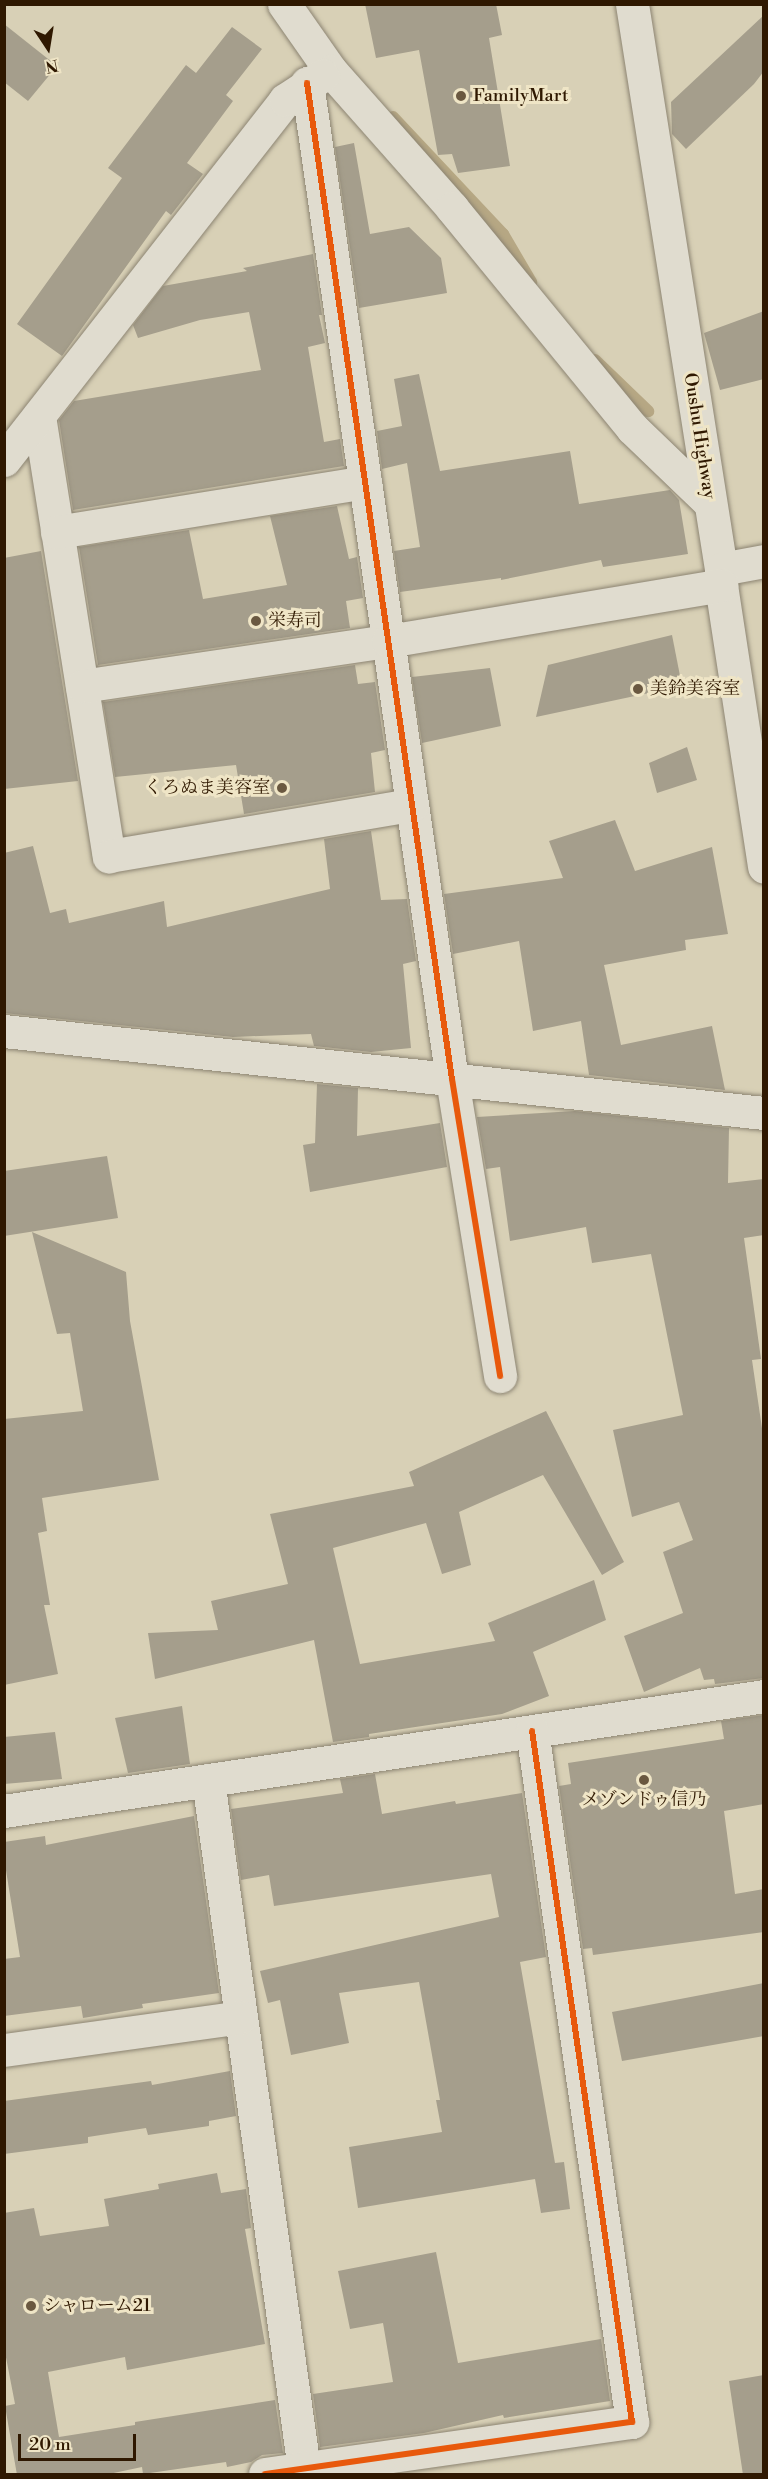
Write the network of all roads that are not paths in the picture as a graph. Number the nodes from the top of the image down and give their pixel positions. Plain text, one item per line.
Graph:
1 (284, 4) edge
2 (632, 4) edge
3 (319, 77) junction
4 (39, 416) junction
5 (4, 460) edge
6 (365, 483) junction
7 (709, 502) junction
8 (57, 532) junction
9 (764, 561) edge
10 (721, 577) junction
11 (388, 641) junction
12 (82, 686) junction
13 (412, 805) junction
14 (764, 867) edge
15 (4, 1031) edge
16 (453, 1079) junction
17 (764, 1113) edge
18 (500, 1376) dead end
19 (764, 1696) edge
20 (532, 1731) junction
21 (208, 1780) junction
22 (4, 1811) edge
23 (241, 2017) junction
24 (4, 2049) edge
25 (304, 2469) junction
26 (265, 2475) edge

1 - 3 street
2 - 7 street, Oushu Highway
3 - 4 street
3 - 6 street
3 - 7 street
4 - 5 street
4 - 8 street
6 - 8 street
6 - 11 street
7 - 10 street, Oushu Highway
8 - 12 street
9 - 10 street
10 - 11 street
10 - 14 street, Oushu Highway
11 - 12 street
11 - 13 street
12 - 13 street
13 - 16 street
15 - 16 street
16 - 17 street
16 - 18 street
19 - 20 street
20 - 21 street
20 - 25 street
21 - 22 street
21 - 23 street
23 - 24 street
23 - 25 street
25 - 26 street

